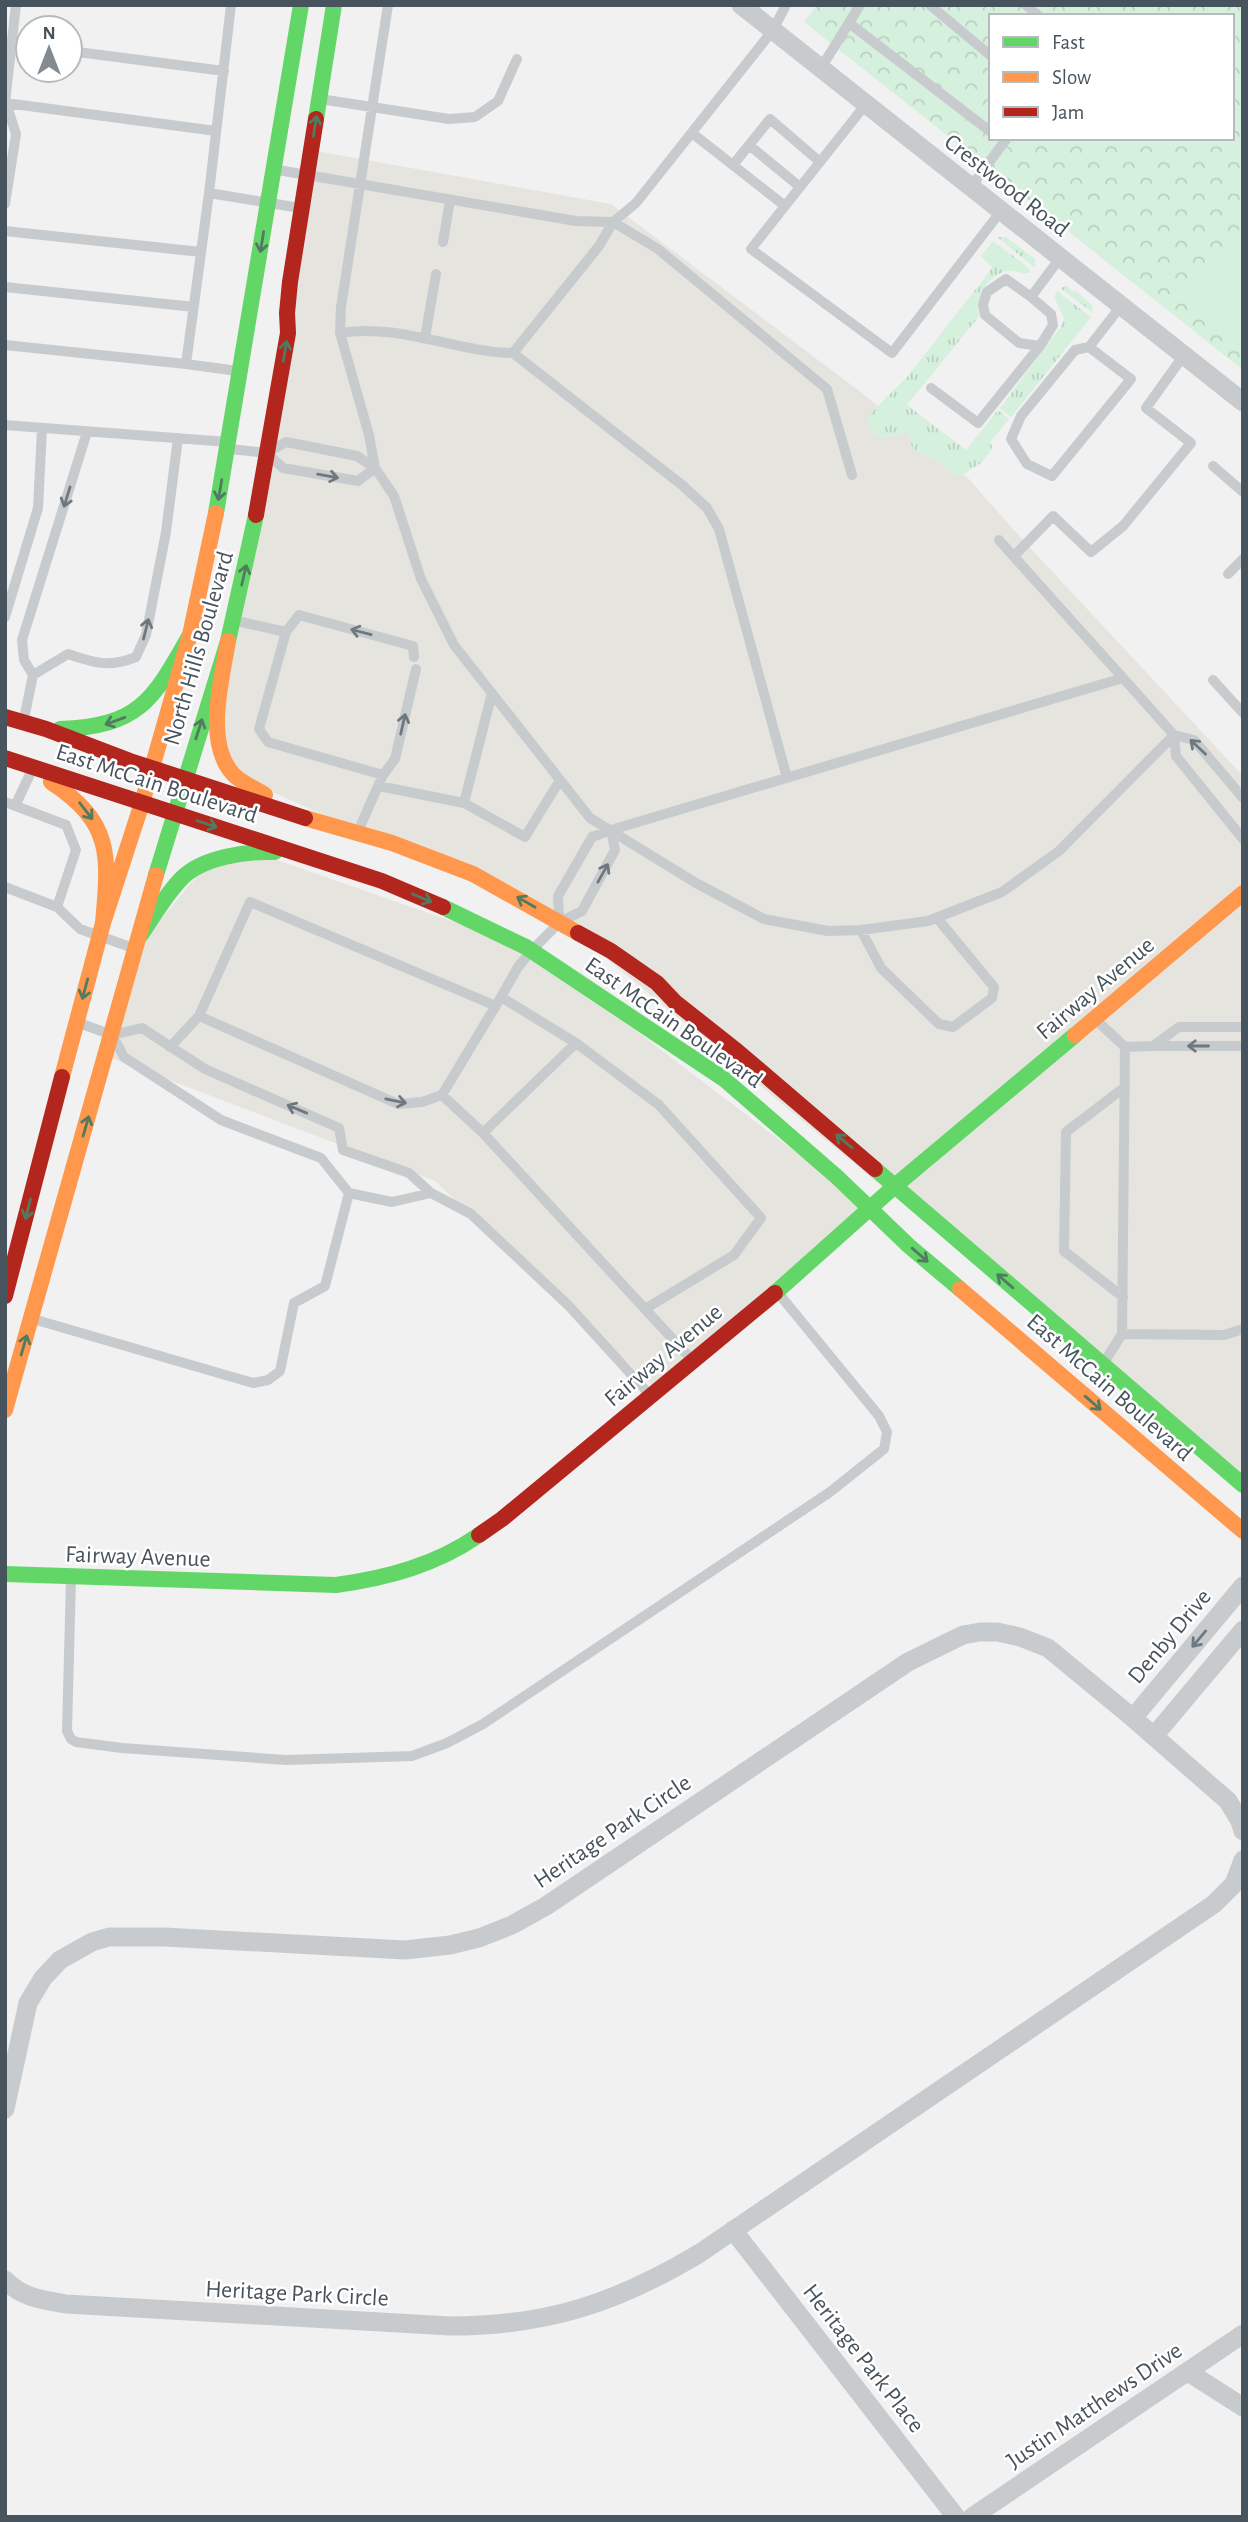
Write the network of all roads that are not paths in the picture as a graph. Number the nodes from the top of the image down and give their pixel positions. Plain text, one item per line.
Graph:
1 (16, 5) edge
2 (231, 5) edge
3 (301, 5) edge
4 (334, 5) edge
5 (388, 5) edge
6 (741, 5) edge
7 (786, 5) edge
8 (860, 5) edge
9 (930, 5) edge
10 (849, 23) junction
11 (772, 30) junction
12 (9, 43) edge
13 (84, 53) edge
14 (989, 54) edge
15 (517, 59) dead end
16 (821, 68) junction
17 (224, 71) junction
18 (319, 99) junction
19 (5, 103) edge
20 (866, 104) junction
21 (372, 108) junction
22 (989, 130) edge
23 (216, 131) junction
24 (692, 133) junction
25 (1003, 140) edge
26 (749, 145) junction
27 (820, 162) junction
28 (733, 165) junction
29 (274, 169) junction
30 (307, 176) junction
31 (360, 185) junction
32 (800, 187) junction
33 (971, 187) junction
34 (209, 193) junction
35 (450, 200) junction
36 (268, 202) junction
37 (5, 204) edge
38 (785, 206) junction
39 (302, 208) junction
40 (1001, 211) junction
41 (613, 222) junction
42 (5, 231) edge
43 (443, 242) dead end
44 (201, 252) junction
45 (1060, 258) junction
46 (436, 274) dead end
47 (5, 287) edge
48 (1031, 297) junction
49 (1121, 306) junction
50 (194, 307) junction
51 (340, 333) junction
52 (425, 338) junction
53 (5, 345) edge
54 (1040, 346) junction
55 (1089, 346) junction
56 (513, 353) junction
57 (1184, 355) junction
58 (186, 364) junction
59 (240, 371) junction
60 (931, 388) dead end
61 (1243, 402) edge
62 (5, 425) edge
63 (42, 429) junction
64 (87, 432) junction
65 (178, 438) junction
66 (228, 445) junction
67 (267, 453) junction
68 (1213, 466) dead end
69 (375, 468) junction
70 (852, 475) dead end
71 (1243, 492) edge
72 (999, 540) dead end
73 (1014, 556) junction
74 (1243, 559) edge
75 (1228, 574) dead end
76 (5, 617) edge
77 (233, 621) junction
78 (286, 632) junction
79 (190, 635) junction
80 (228, 641) junction
81 (414, 657) dead end
82 (416, 669) dead end
83 (33, 675) junction
84 (1124, 678) junction
85 (1213, 680) dead end
86 (492, 693) junction
87 (1243, 713) edge
88 (5, 717) edge
89 (23, 722) junction
90 (46, 729) junction
91 (1174, 735) junction
92 (7, 758) edge
93 (152, 768) junction
94 (33, 769) junction
95 (383, 775) junction
96 (185, 778) junction
97 (787, 778) junction
98 (560, 780) junction
99 (379, 786) junction
100 (1243, 798) edge
101 (142, 803) junction
102 (464, 803) junction
103 (10, 804) edge
104 (174, 813) junction
105 (302, 817) junction
106 (611, 830) junction
107 (358, 833) junction
108 (1243, 839) edge
109 (300, 854) junction
110 (5, 887) edge
111 (1243, 893) edge
112 (57, 907) junction
113 (937, 918) junction
114 (560, 922) junction
115 (101, 930) junction
116 (861, 930) junction
117 (138, 942) junction
118 (531, 951) junction
119 (499, 1001) junction
120 (199, 1016) junction
121 (1094, 1018) junction
122 (76, 1022) junction
123 (1243, 1027) edge
124 (112, 1035) junction
125 (576, 1043) junction
126 (1153, 1046) junction
127 (1243, 1046) edge
128 (170, 1047) junction
129 (1125, 1047) junction
130 (1125, 1087) junction
131 (442, 1095) junction
132 (483, 1133) junction
133 (896, 1185) junction
134 (349, 1193) junction
135 (431, 1193) junction
136 (870, 1209) junction
137 (777, 1291) junction
138 (5, 1296) edge
139 (1123, 1297) junction
140 (645, 1309) junction
141 (31, 1319) junction
142 (1243, 1329) edge
143 (1122, 1334) junction
144 (693, 1361) junction
145 (1104, 1365) junction
146 (650, 1396) junction
147 (5, 1410) edge
148 (1238, 1475) edge
149 (1243, 1531) edge
150 (5, 1574) edge
151 (72, 1576) junction
152 (1243, 1586) edge
153 (1243, 1630) edge
154 (1133, 1718) junction
155 (1154, 1736) junction
156 (1243, 1831) edge
157 (1243, 1860) edge
158 (5, 2109) edge
159 (733, 2230) junction
160 (5, 2280) edge
161 (1243, 2334) edge
162 (1188, 2372) junction
163 (1243, 2407) edge
164 (956, 2517) edge
165 (972, 2517) edge

1 - 12 lane
2 - 17 lane
3 - 29 street, North Hills Boulevard
4 - 18 street, North Hills Boulevard
5 - 21 lane
6 - 11 street, Crestwood Road
7 - 11 lane
8 - 10 lane
9 - 14 lane
10 - 16 lane
10 - 22 lane
11 - 16 street, Crestwood Road
11 - 24 lane
12 - 19 lane
13 - 17 lane
15 - 21 lane
16 - 20 street, Crestwood Road
17 - 23 lane
18 - 21 lane
30 -> 18 street, North Hills Boulevard
19 - 23 lane
19 - 37 lane
20 - 27 lane
20 - 33 street, Crestwood Road
21 - 31 lane
23 - 34 lane
24 - 28 lane
24 - 41 lane
25 - 33 lane
26 - 27 lane
26 - 28 lane
26 - 32 lane
27 - 32 lane
28 - 38 lane
29 - 30 lane
29 - 36 street, North Hills Boulevard
30 - 31 lane
30 - 39 street, North Hills Boulevard
31 - 35 lane
31 - 51 lane
32 - 38 lane
33 - 40 street, Crestwood Road
34 - 36 lane
34 - 44 lane
35 - 41 lane
35 - 43 lane
36 - 39 lane
36 -> 59 street, North Hills Boulevard
38 - 40 lane
67 -> 39 street, North Hills Boulevard
40 - 45 street, Crestwood Road
41 - 56 lane
41 - 70 lane
42 - 44 lane
44 - 50 lane
45 - 48 lane
45 - 49 street, Crestwood Road
46 - 52 lane
47 - 50 lane
48 - 54 lane
48 - 54 lane
49 - 55 lane
49 - 57 street, Crestwood Road
50 - 58 lane
51 - 52 lane
51 - 69 lane
52 - 56 lane
53 - 58 lane
54 - 60 lane
55 - 55 lane
56 - 97 lane
57 - 61 street, Crestwood Road
57 - 73 lane
58 - 59 lane
59 - 66 street, North Hills Boulevard
62 - 63 lane
63 - 64 lane
63 - 76 lane
64 - 65 lane
64 -> 83 lane
65 - 66 lane
83 -> 65 lane
66 - 67 lane
66 -> 79 street, North Hills Boulevard
67 - 69 lane
67 -> 69 lane
77 -> 67 street, North Hills Boulevard
68 - 71 lane
69 - 86 lane
72 - 73 lane
73 - 84 lane
74 - 75 lane
77 - 78 lane
77 - 80 street, North Hills Boulevard
81 -> 78 lane
78 - 95 lane
79 -> 90 street
79 - 93 street, North Hills Boulevard
96 -> 80 street, North Hills Boulevard
80 - 105 street
95 -> 82 lane
83 - 89 lane
84 - 91 lane
84 - 97 lane
85 - 87 lane
86 - 98 lane
86 - 102 lane
88 - 89 street, East McCain Boulevard
89 - 90 street, East McCain Boulevard
90 - 93 street, East McCain Boulevard
100 -> 91 lane
91 - 108 lane
91 - 113 lane
92 - 94 street, East McCain Boulevard
93 - 96 street, East McCain Boulevard
93 - 101 street, North Hills Boulevard
94 - 101 street, East McCain Boulevard
94 - 103 lane
94 -> 115 street
95 - 99 lane
96 - 104 street, North Hills Boulevard
96 - 105 street, East McCain Boulevard
97 - 106 lane
98 - 102 lane
98 - 106 lane
99 - 102 lane
99 - 107 lane
101 - 104 street, East McCain Boulevard
101 - 115 street, North Hills Boulevard
103 - 112 lane
104 -> 109 street, East McCain Boulevard
104 - 117 street, North Hills Boulevard
105 - 107 street, East McCain Boulevard
114 -> 106 lane
106 - 114 lane
106 - 116 lane
114 -> 107 street, East McCain Boulevard
109 - 117 street
109 -> 118 street, East McCain Boulevard
110 - 112 lane
111 - 121 street, Fairway Avenue
112 - 115 lane
113 - 116 lane
113 - 116 lane
114 - 118 lane
133 -> 114 street, East McCain Boulevard
115 - 117 lane
115 -> 122 street, North Hills Boulevard
117 - 124 street, North Hills Boulevard
118 - 119 lane
118 - 136 street, East McCain Boulevard
119 - 120 lane
119 - 125 lane
119 - 131 lane
120 - 128 lane
120 -> 131 lane
121 - 129 lane
121 - 133 street, Fairway Avenue
122 - 124 lane
122 -> 138 street, North Hills Boulevard
123 - 126 lane
124 - 128 lane
124 - 134 lane
141 -> 124 street, North Hills Boulevard
125 - 132 lane
125 - 140 lane
127 -> 126 lane
126 - 129 lane
135 -> 128 lane
129 - 130 lane
130 - 139 lane
130 - 139 lane
131 - 132 lane
132 - 140 lane
133 - 136 street, Fairway Avenue
145 -> 133 street, East McCain Boulevard
134 - 135 lane
134 - 141 lane
135 - 146 lane
136 - 137 street, Fairway Avenue
136 -> 149 street, East McCain Boulevard
137 - 144 street, Fairway Avenue
137 - 151 lane
139 - 143 lane
140 - 144 lane
147 -> 141 street, North Hills Boulevard
142 - 143 lane
143 - 145 lane
144 - 146 street, Fairway Avenue
145 - 148 street, East McCain Boulevard
146 - 151 street, Fairway Avenue
150 - 151 street, Fairway Avenue
152 -> 154 street, Denby Drive
153 - 155 street
154 - 155 street, Heritage Park Circle
154 - 158 street, Heritage Park Circle
155 - 156 street, Heritage Park Circle
157 - 159 street, Heritage Park Circle
159 - 160 street, Heritage Park Circle
159 - 164 street, Heritage Park Place
161 - 162 street, Justin Matthews Drive
162 - 163 street
162 - 165 street, Justin Matthews Drive

